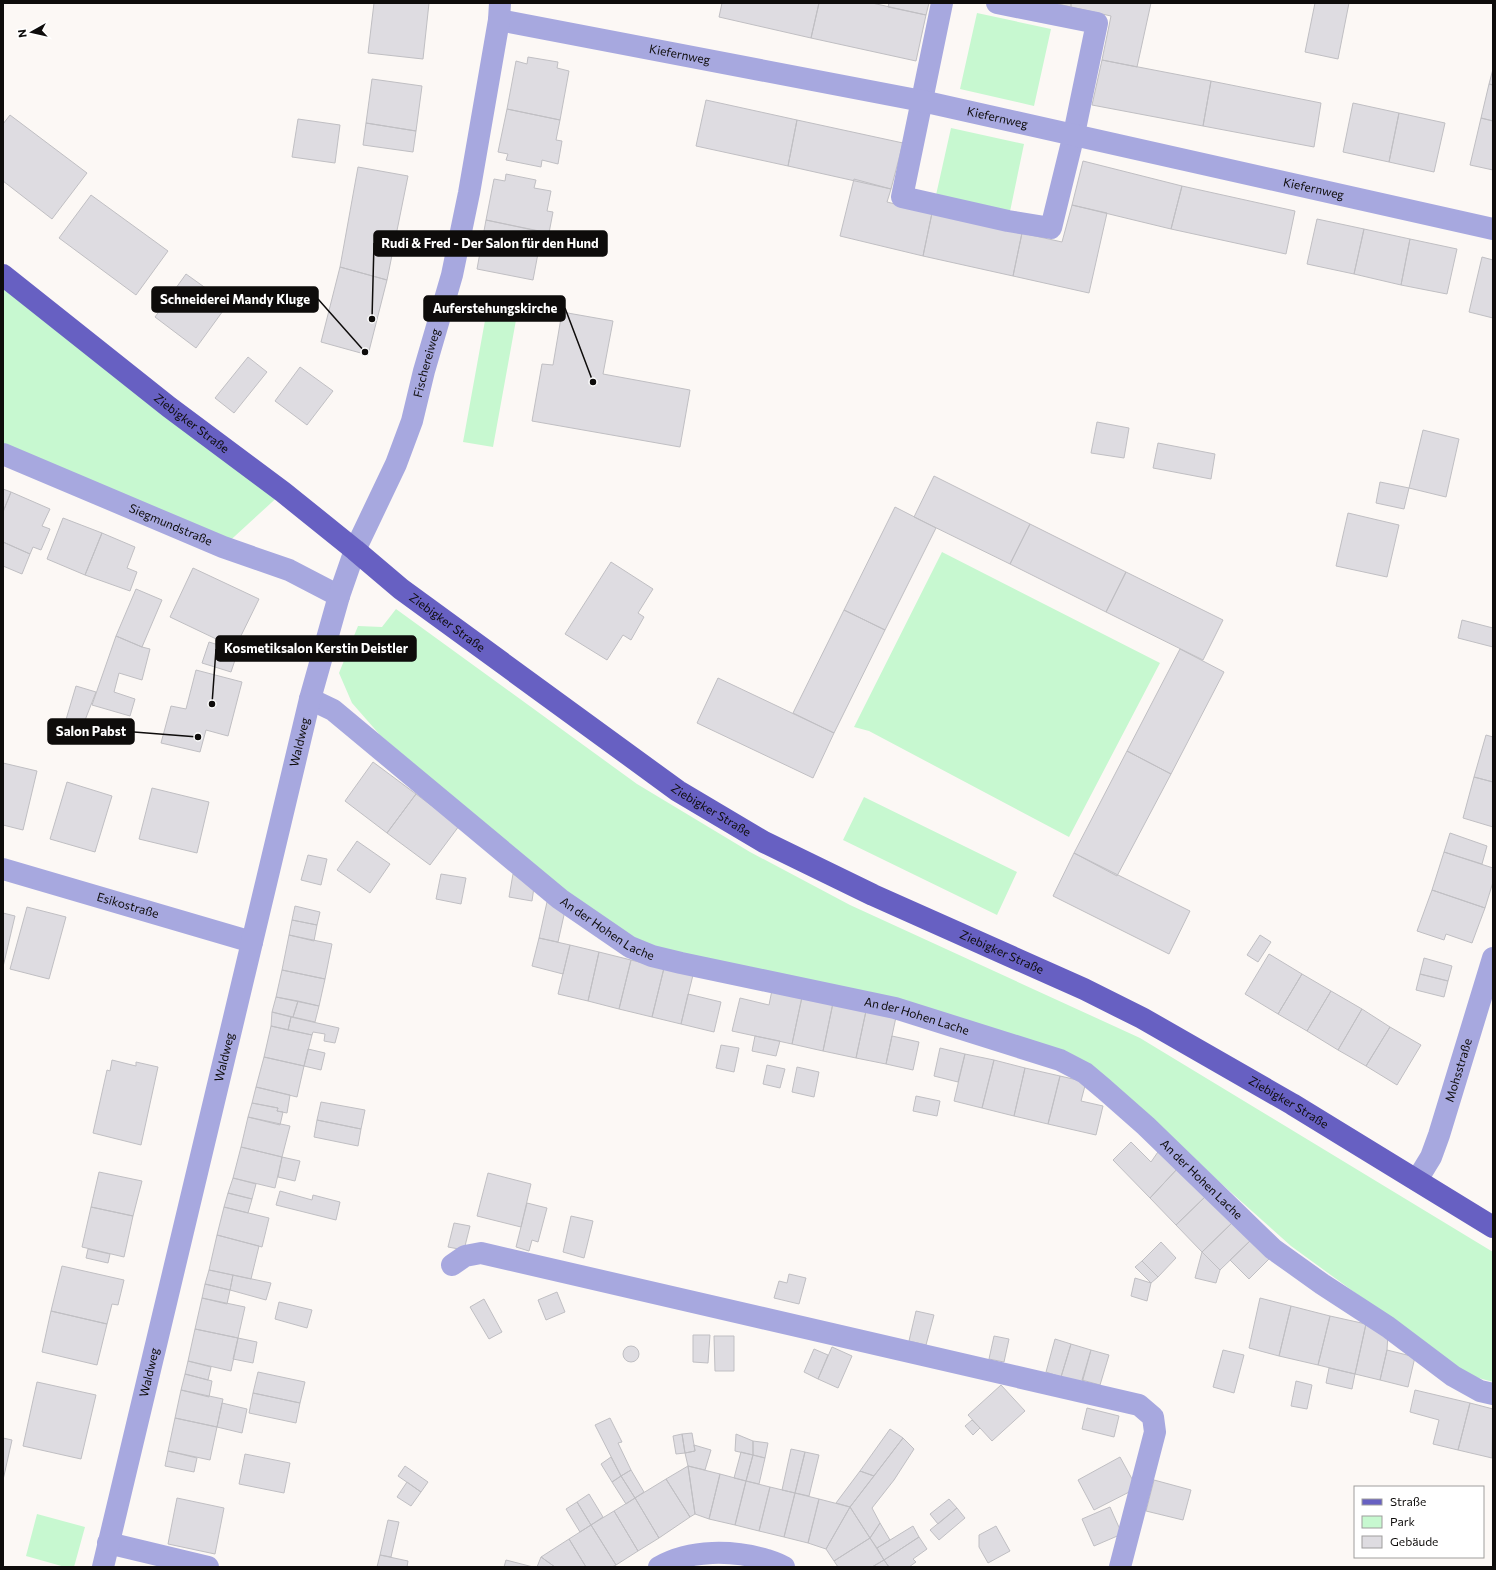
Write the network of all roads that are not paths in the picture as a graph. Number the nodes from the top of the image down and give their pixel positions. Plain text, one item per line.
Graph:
1 (942, 3) edge
2 (997, 3) edge
3 (500, 12) edge
4 (922, 101) junction
5 (1074, 134) junction
6 (1493, 229) edge
7 (3, 275) edge
8 (3, 454) edge
9 (355, 550) junction
10 (339, 596) junction
11 (310, 699) junction
12 (3, 869) edge
13 (252, 942) junction
14 (1493, 958) edge
15 (1417, 1180) junction
16 (1493, 1227) edge
17 (452, 1265) dead end
18 (1493, 1394) edge
19 (108, 1543) junction
20 (102, 1567) edge
21 (208, 1567) edge
22 (659, 1567) edge
23 (784, 1567) edge
24 (1120, 1567) edge

1 - 4 street
2 - 5 street
3 - 4 street, Kiefernweg
3 - 9 street, Fischereiweg
4 - 5 street, Kiefernweg
4 - 5 street
5 - 6 street, Kiefernweg
7 - 9 main road, Ziebigker Straße
8 - 10 street, Siegmundstraße
9 - 10 street, Waldweg
9 - 15 main road, Ziebigker Straße
10 - 11 street, Waldweg
11 - 13 street, Waldweg
11 - 18 street, An der Hohen Lache
12 - 13 street, Esikostraße
13 - 19 street, Waldweg
14 - 15 street, Mohsstraße
15 - 16 main road, Ziebigker Straße
17 - 24 street
19 - 20 street, Waldweg
19 - 21 street
22 - 23 street

